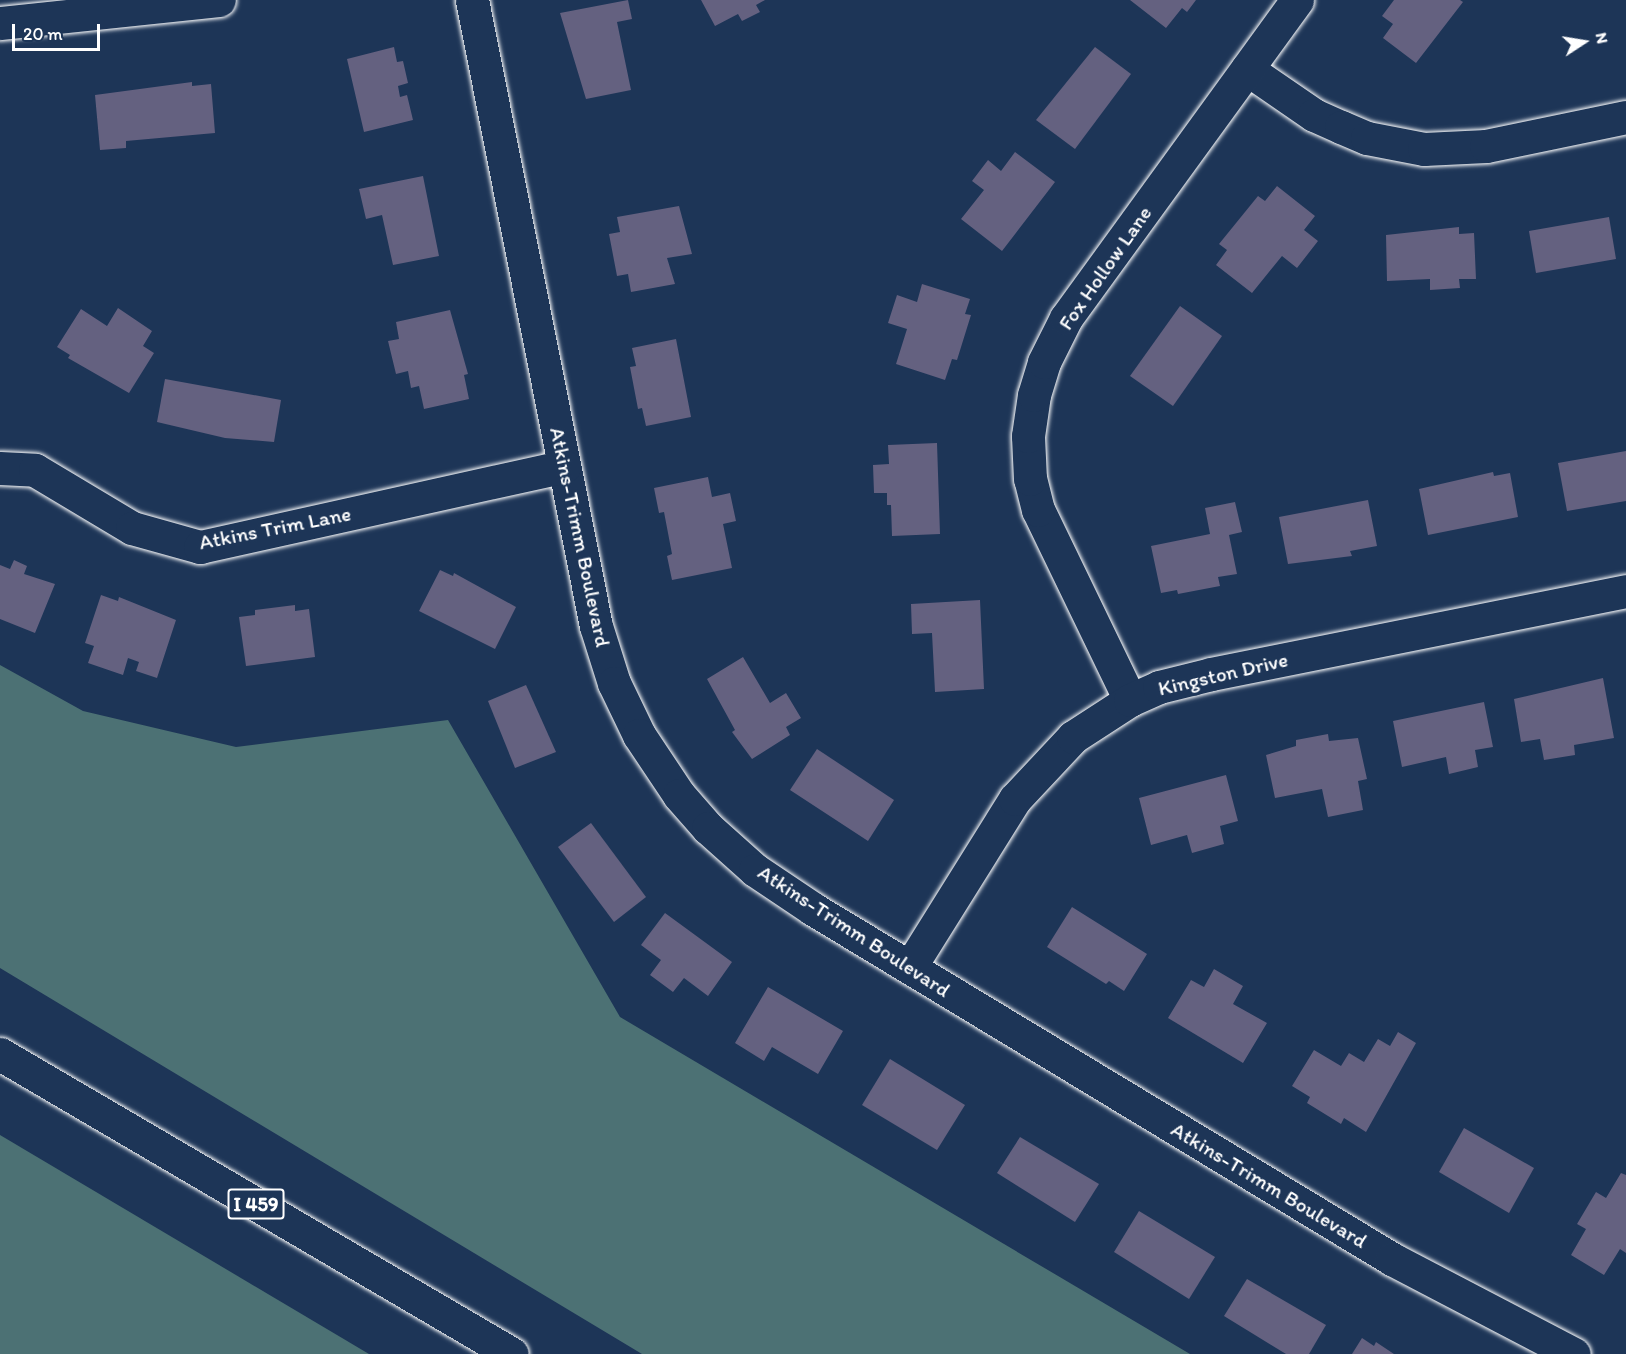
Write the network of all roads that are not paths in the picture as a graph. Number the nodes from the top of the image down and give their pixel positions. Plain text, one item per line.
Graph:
1 (219, 0) edge
2 (472, 0) edge
3 (1297, 0) edge
4 (0, 23) edge
5 (1247, 69) junction
6 (1626, 117) edge
7 (564, 466) junction
8 (0, 468) edge
9 (1626, 591) edge
10 (1130, 700) junction
11 (910, 967) junction
12 (0, 1054) edge
13 (512, 1354) edge
14 (1574, 1354) edge

1 - 4 main road
2 - 7 main road, Atkins-Trimm Boulevard
3 - 5 main road, Fox Hollow Lane
5 - 6 main road
5 - 10 main road, Fox Hollow Lane
7 - 8 main road, Atkins Trim Lane
7 - 11 main road, Atkins-Trimm Boulevard
9 - 10 main road, Kingston Drive
10 - 11 main road, Kingston Drive
11 - 14 main road, Atkins-Trimm Boulevard
12 - 13 main road, I 459

